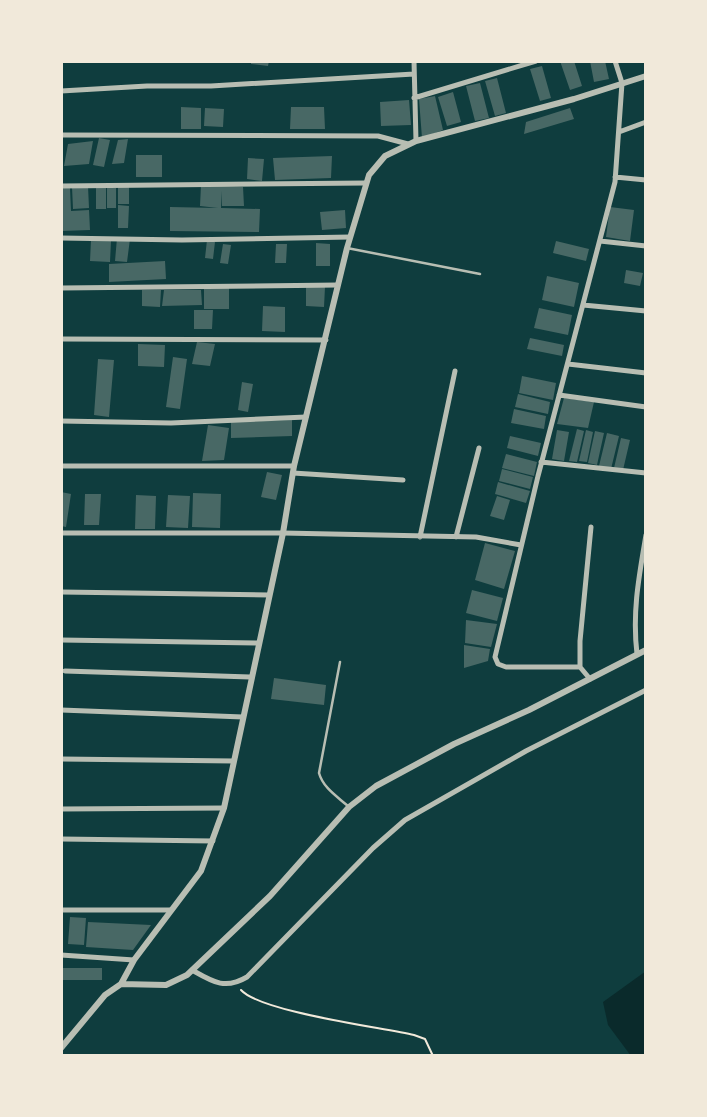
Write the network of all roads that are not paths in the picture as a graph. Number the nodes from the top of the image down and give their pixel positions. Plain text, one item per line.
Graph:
1 (414, 61) edge
2 (536, 61) edge
3 (615, 61) edge
4 (414, 74) junction
5 (646, 76) edge
6 (622, 83) junction
7 (61, 91) edge
8 (414, 98) junction
9 (646, 122) edge
10 (619, 132) junction
11 (61, 135) edge
12 (416, 141) junction
13 (408, 144) junction
14 (615, 177) junction
15 (646, 180) edge
16 (366, 183) junction
17 (61, 186) edge
18 (61, 237) edge
19 (350, 237) junction
20 (600, 241) junction
21 (646, 246) edge
22 (347, 248) junction
23 (480, 274) dead end
24 (338, 285) junction
25 (61, 288) edge
26 (583, 305) junction
27 (646, 311) edge
28 (61, 339) edge
29 (326, 340) junction
30 (568, 364) junction
31 (455, 371) dead end
32 (646, 373) edge
33 (559, 395) junction
34 (646, 407) edge
35 (306, 417) junction
36 (61, 422) edge
37 (478, 448) dead end
38 (541, 462) junction
39 (61, 466) edge
40 (293, 470) junction
41 (646, 473) edge
42 (403, 481) dead end
43 (591, 527) dead end
44 (61, 533) edge
45 (283, 533) junction
46 (646, 535) edge
47 (420, 537) junction
48 (456, 537) junction
49 (522, 545) junction
50 (61, 592) edge
51 (269, 595) junction
52 (61, 640) edge
53 (259, 643) junction
54 (646, 650) edge
55 (637, 654) junction
56 (340, 662) dead end
57 (580, 667) junction
58 (65, 671) dead end
59 (250, 677) junction
60 (590, 679) junction
61 (646, 691) edge
62 (61, 710) edge
63 (243, 717) junction
64 (61, 759) edge
65 (234, 761) junction
66 (349, 807) junction
67 (224, 808) junction
68 (61, 809) edge
69 (61, 839) edge
70 (213, 841) junction
71 (61, 909) edge
72 (171, 910) junction
73 (61, 955) edge
74 (134, 960) junction
75 (192, 970) junction
76 (121, 984) junction
77 (61, 1048) edge

1 - 4 street
2 - 8 street
3 - 6 street
4 - 7 street
4 - 8 street
5 - 6 street
6 - 10 street
6 - 12 street
8 - 12 street
9 - 10 street
10 - 14 street
11 - 13 street
12 - 13 street
13 - 16 street
14 - 15 street
14 - 20 street
16 - 17 street
16 - 19 street
18 - 19 street
19 - 22 street
20 - 21 street
20 - 26 street
22 - 23 lane
22 - 24 street
24 - 25 street
24 - 29 street
26 - 27 street
26 - 30 street
28 - 29 street
29 - 35 street
30 - 32 street
30 - 33 street
31 - 47 street
33 - 34 street
33 - 38 street
35 - 36 street
35 - 40 street
37 - 48 street
38 - 41 street
38 - 49 street
39 - 40 street
40 - 42 street
40 - 45 street
43 - 57 street
44 - 45 street
45 - 47 street
45 - 51 street
46 - 55 street
47 - 48 street
48 - 49 street
49 - 57 street
50 - 51 street
51 - 53 street
52 - 53 street
53 - 59 street
54 - 55 street
55 - 60 street
56 - 66 lane
57 - 60 street
58 - 59 street
59 - 63 street
60 - 66 street
61 - 75 street
62 - 63 street
63 - 65 street
64 - 65 street
65 - 67 street
66 - 75 street
67 - 68 street
67 - 70 street
69 - 70 street
70 - 72 street
71 - 72 street
72 - 74 street
73 - 74 street
74 - 76 street
75 - 76 street
76 - 77 street

